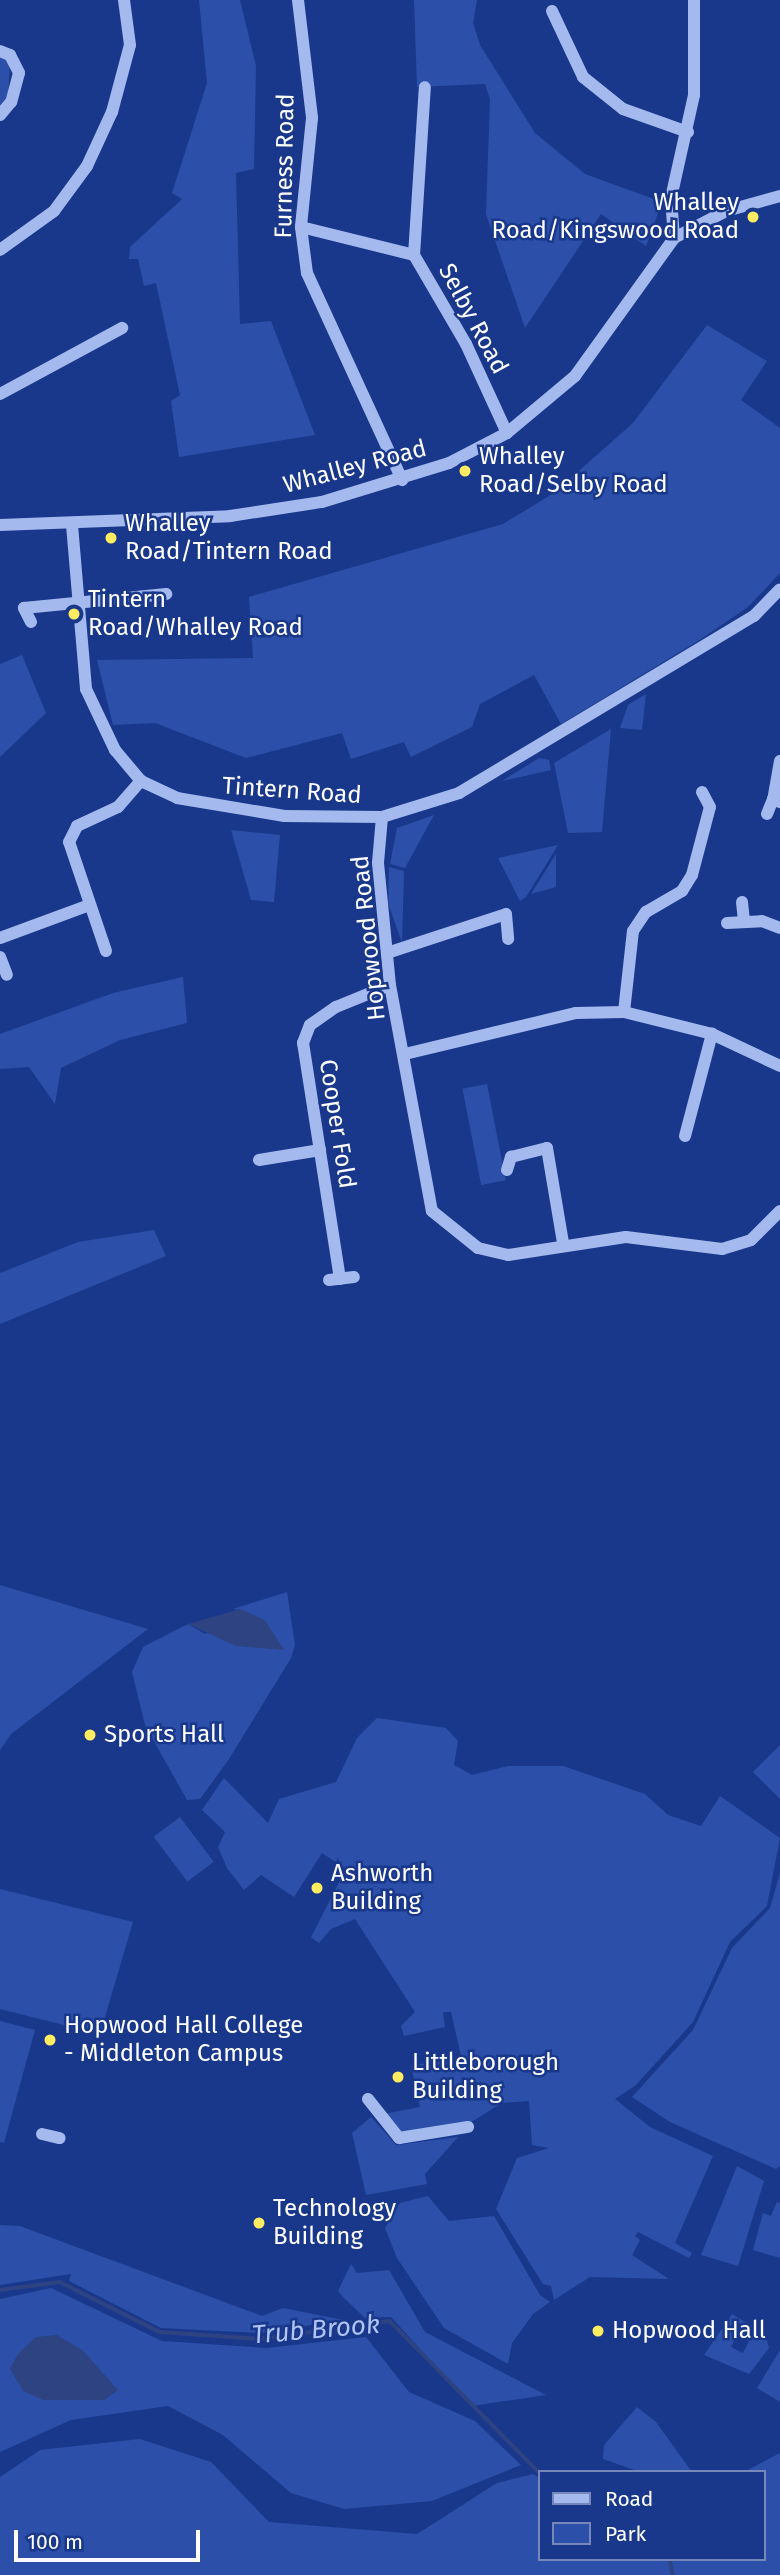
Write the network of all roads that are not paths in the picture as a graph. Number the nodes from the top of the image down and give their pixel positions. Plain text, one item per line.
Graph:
1 (124, 0) edge
2 (298, 0) edge
3 (694, 0) edge
4 (552, 11) dead end
5 (0, 51) edge
6 (425, 86) dead end
7 (0, 114) edge
8 (688, 132) junction
9 (780, 196) edge
10 (301, 227) junction
11 (674, 238) junction
12 (0, 250) edge
13 (414, 255) junction
14 (122, 328) dead end
15 (0, 394) edge
16 (507, 433) junction
17 (402, 480) junction
18 (0, 525) edge
19 (72, 525) junction
20 (780, 589) edge
21 (166, 594) dead end
22 (78, 598) junction
23 (31, 622) dead end
24 (780, 761) edge
25 (141, 781) junction
26 (702, 792) dead end
27 (777, 801) edge
28 (767, 814) dead end
29 (382, 817) junction
30 (742, 902) dead end
31 (89, 905) junction
32 (744, 922) junction
33 (727, 923) dead end
34 (780, 928) edge
35 (0, 938) edge
36 (508, 939) dead end
37 (106, 951) dead end
38 (387, 953) junction
39 (0, 957) edge
40 (7, 975) dead end
41 (390, 985) junction
42 (624, 1012) junction
43 (712, 1034) junction
44 (405, 1055) junction
45 (780, 1066) edge
46 (685, 1136) dead end
47 (320, 1150) junction
48 (259, 1160) dead end
49 (507, 1170) dead end
50 (780, 1211) edge
51 (564, 1243) junction
52 (341, 1278) dead end
53 (368, 2099) dead end
54 (468, 2127) dead end
55 (42, 2134) dead end
56 (60, 2138) dead end

1 - 12 street
2 - 10 street, Furness Road
3 - 8 street
4 - 8 street
5 - 7 street
6 - 13 street
8 - 11 street
9 - 11 street, Whalley Road
10 - 13 street, Selby Road
10 - 17 street, Furness Road
11 - 16 street, Whalley Road
13 - 16 street, Selby Road
14 - 15 street
16 - 17 street, Whalley Road
17 - 19 street, Whalley Road
18 - 19 street, Whalley Road
19 - 22 street
20 - 29 street, Tintern Road
21 - 22 street
22 - 23 street
22 - 25 street
24 - 27 street
25 - 29 street, Tintern Road
25 - 31 street
26 - 42 street
27 - 28 street
29 - 38 street, Hopwood Road
30 - 32 street
31 - 35 street
31 - 37 street
32 - 33 street
32 - 34 street
36 - 38 street
38 - 41 street, Hopwood Road
39 - 40 street
41 - 44 street, Hopwood Road
41 - 47 street, Cooper Fold
42 - 43 street
42 - 44 street
43 - 45 street
43 - 46 street
44 - 51 street, Hopwood Road
47 - 48 street
47 - 52 street, Cooper Fold
49 - 51 street
50 - 51 street, Hopwood Road
53 - 54 street
55 - 56 street

